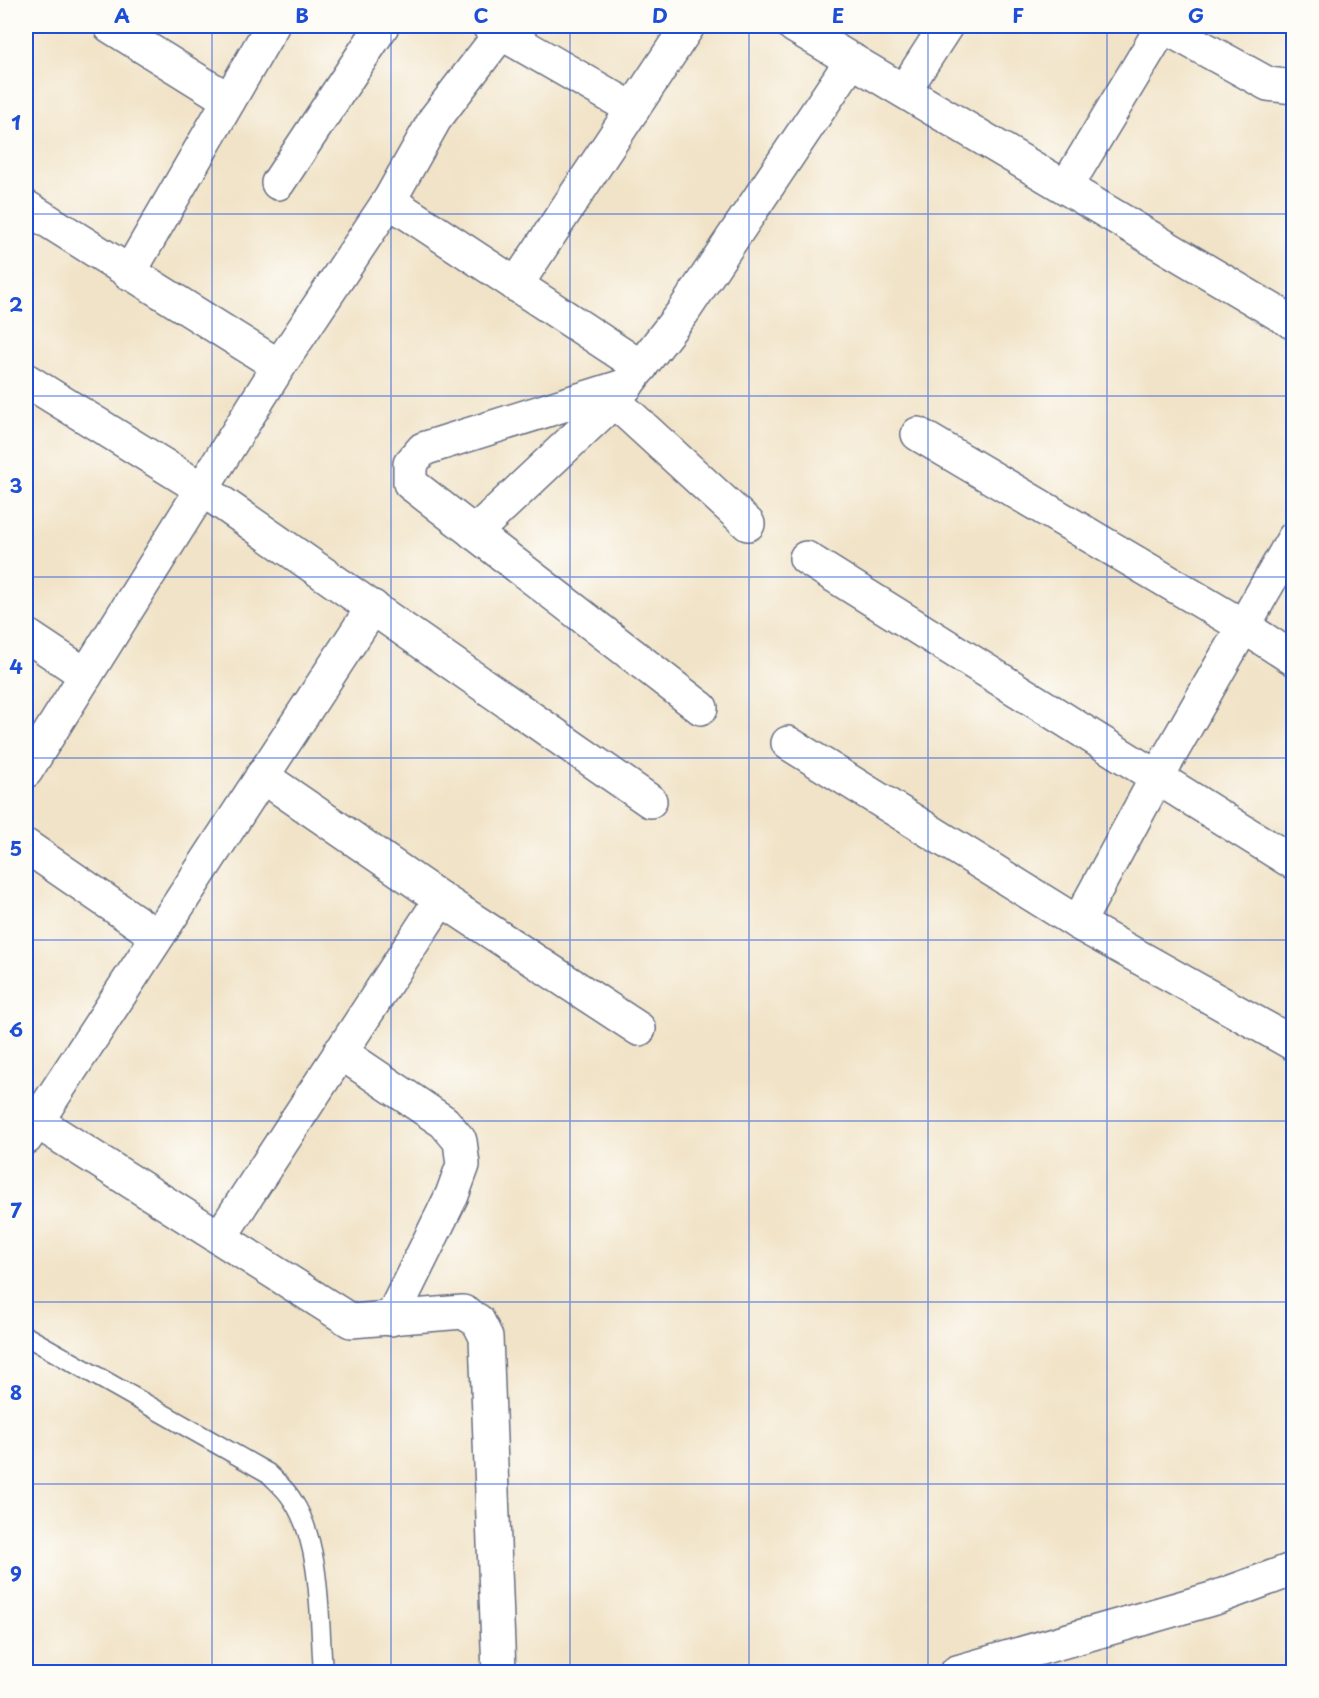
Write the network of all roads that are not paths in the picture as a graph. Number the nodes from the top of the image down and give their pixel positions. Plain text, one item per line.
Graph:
1 (110, 26) edge
2 (272, 26) edge
3 (382, 26) edge
4 (688, 26) edge
5 (794, 26) edge
6 (946, 26) edge
7 (1163, 26) edge
8 (495, 29) edge
9 (852, 60) junction
10 (1293, 87) edge
11 (903, 91) junction
12 (229, 100) junction
13 (633, 109) junction
14 (279, 183) dead end
15 (1066, 187) junction
16 (389, 201) junction
17 (26, 207) edge
18 (129, 273) junction
19 (516, 285) junction
20 (1293, 323) edge
21 (279, 366) junction
22 (26, 380) edge
23 (627, 384) junction
24 (918, 434) dead end
25 (202, 489) junction
26 (748, 524) dead end
27 (474, 533) junction
28 (1293, 538) edge
29 (806, 558) dead end
30 (373, 607) junction
31 (1243, 626) junction
32 (26, 634) edge
33 (1293, 659) edge
34 (86, 675) junction
35 (701, 708) dead end
36 (788, 743) dead end
37 (26, 771) edge
38 (262, 776) junction
39 (1156, 779) junction
40 (650, 801) dead end
41 (26, 846) edge
42 (1293, 863) edge
43 (441, 899) junction
44 (1078, 923) junction
45 (157, 936) junction
46 (639, 1029) dead end
47 (1293, 1044) edge
48 (340, 1052) junction
49 (31, 1129) edge
50 (220, 1237) junction
51 (391, 1319) junction
52 (26, 1336) edge
53 (1293, 1569) edge
54 (323, 1672) edge
55 (499, 1672) edge
56 (957, 1672) edge

1 - 12 street
2 - 12 street
3 - 14 street
4 - 13 street
5 - 9 street
6 - 11 street
7 - 10 street
7 - 15 street
8 - 13 street
8 - 16 street
9 - 11 street
9 - 23 street
11 - 15 street
12 - 18 street
13 - 19 street
15 - 20 street
16 - 19 street
16 - 21 street
17 - 18 street
18 - 21 street
19 - 23 street
21 - 25 street
22 - 25 street
23 - 26 street
23 - 27 street
23 - 27 street
24 - 31 street
25 - 30 street
25 - 34 street
27 - 35 street
28 - 31 street
29 - 39 street
30 - 38 street
30 - 40 street
31 - 33 street
31 - 39 street
32 - 34 street
34 - 37 street
36 - 44 street
38 - 43 street
38 - 45 street
39 - 42 street
39 - 44 street
41 - 45 street
43 - 46 street
43 - 48 street
44 - 47 street
45 - 49 street
48 - 50 street
48 - 51 street
49 - 50 street
50 - 51 street
51 - 55 street
52 - 54 lane
53 - 56 street

